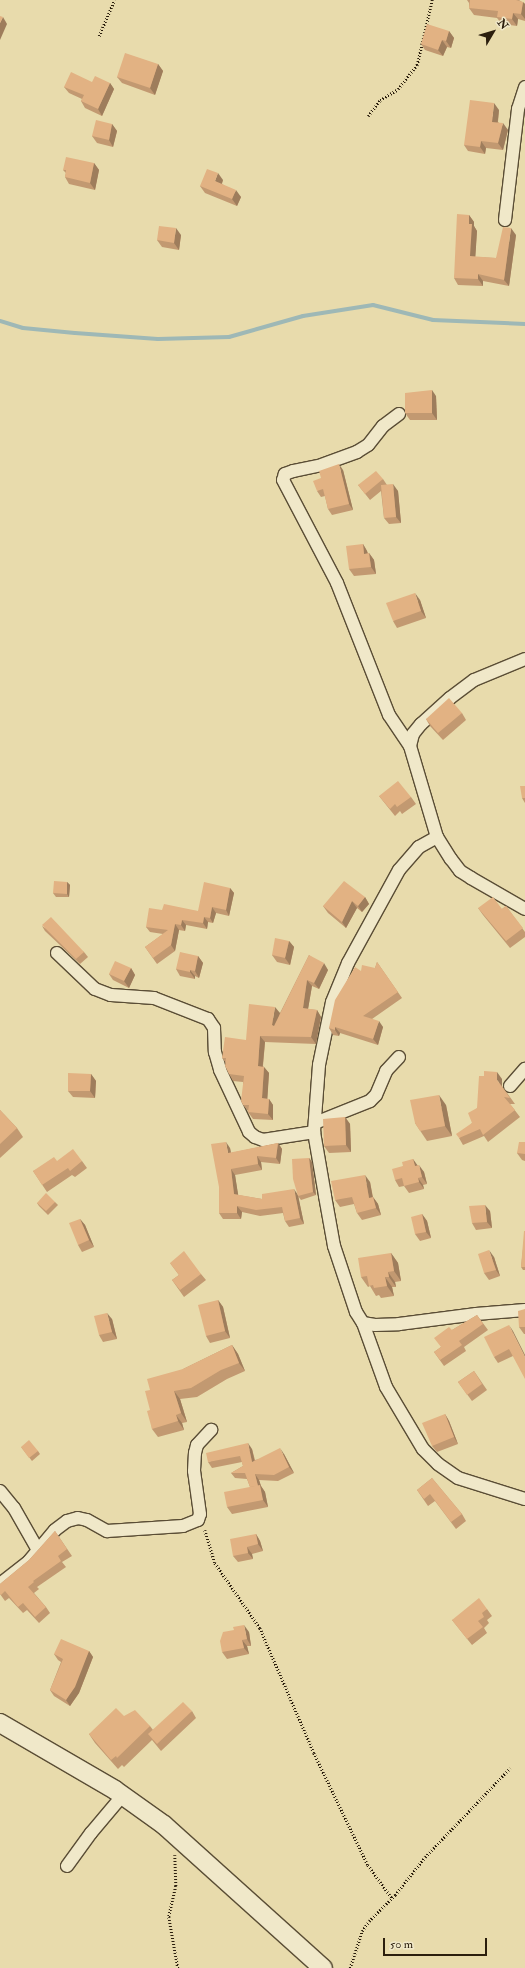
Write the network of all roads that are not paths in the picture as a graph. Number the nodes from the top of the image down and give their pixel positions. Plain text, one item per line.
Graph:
1 (525, 87) edge
2 (505, 220) dead end
3 (399, 414) dead end
4 (525, 659) edge
5 (410, 746) junction
6 (437, 837) junction
7 (525, 908) edge
8 (57, 953) dead end
9 (399, 1057) dead end
10 (525, 1069) edge
11 (510, 1086) dead end
12 (314, 1127) junction
13 (525, 1310) edge
14 (363, 1323) junction
15 (211, 1430) dead end
16 (0, 1491) edge
17 (525, 1499) edge
18 (38, 1550) junction
19 (0, 1584) edge
20 (0, 1723) edge
21 (123, 1795) junction
22 (67, 1866) dead end
23 (322, 1968) edge

1 - 2 street
3 - 5 street
4 - 5 street
5 - 6 street
6 - 7 street
6 - 12 street
8 - 12 street
9 - 12 street
10 - 11 street
12 - 14 street
13 - 14 street
14 - 17 street
15 - 18 street
16 - 18 street
18 - 19 street
20 - 21 street
21 - 22 street
21 - 23 street

